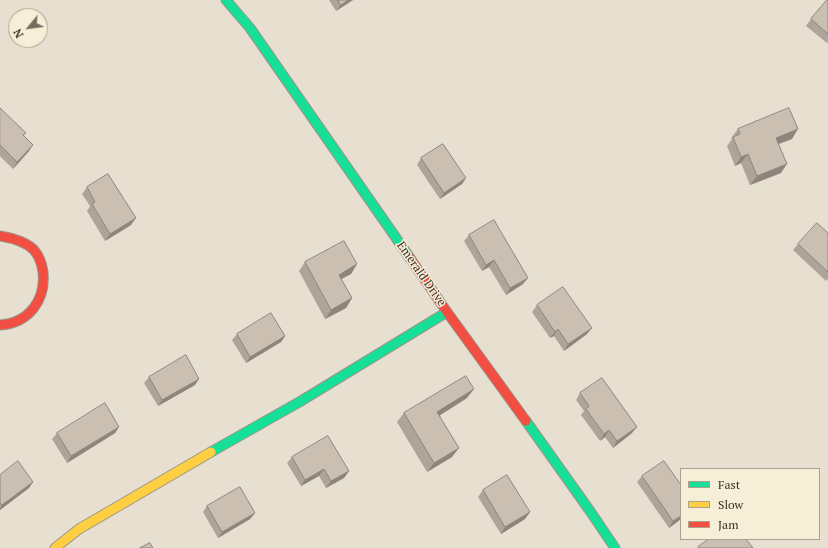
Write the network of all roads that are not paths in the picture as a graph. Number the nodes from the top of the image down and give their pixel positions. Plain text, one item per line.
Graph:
1 (226, 0) edge
2 (0, 236) edge
3 (447, 312) junction
4 (0, 325) edge
5 (55, 548) edge
6 (615, 548) edge

1 - 3 street, Emerald Drive
2 - 4 street
3 - 5 street
3 - 6 street, Emerald Drive

